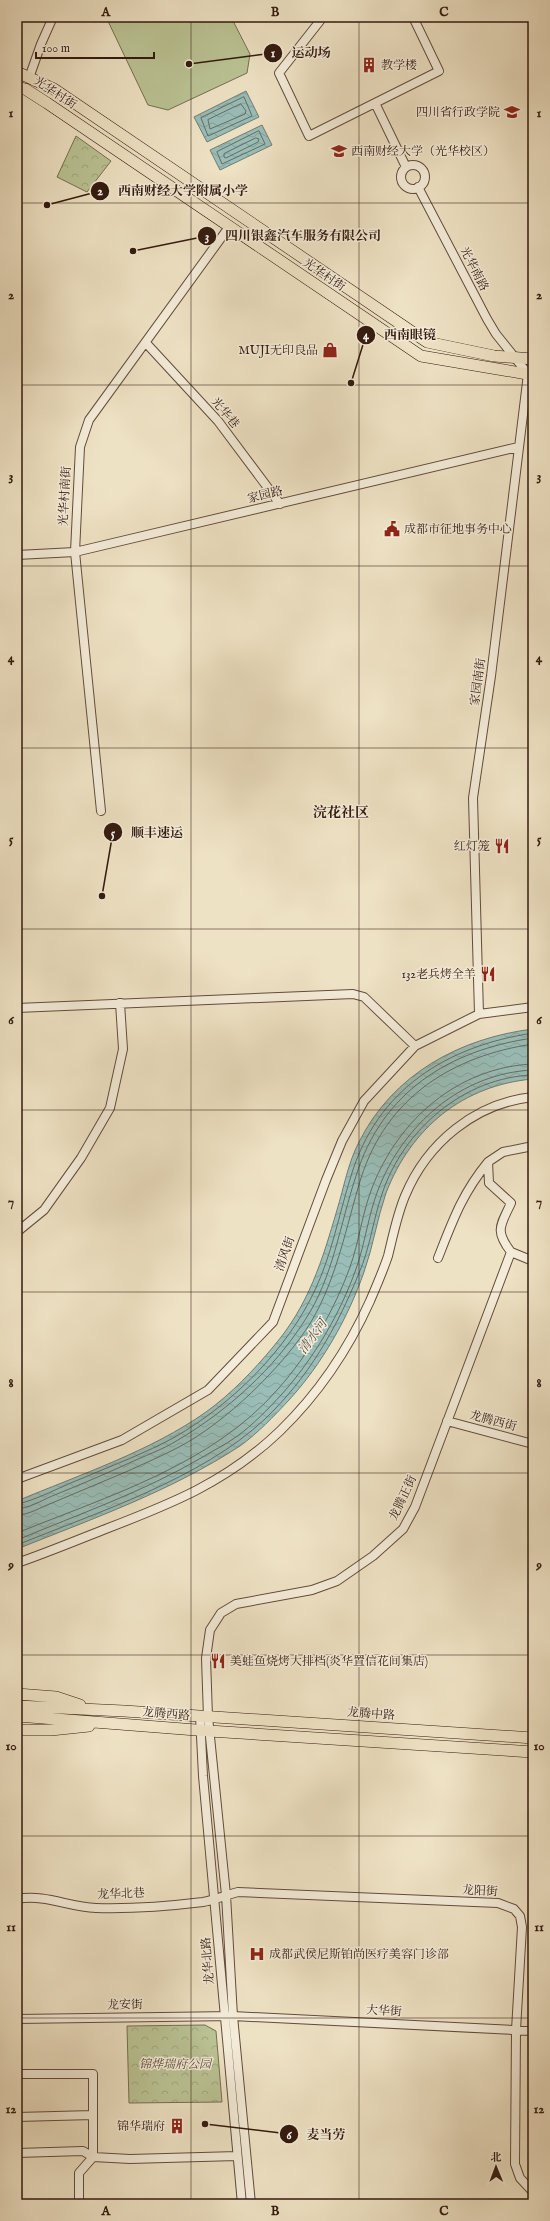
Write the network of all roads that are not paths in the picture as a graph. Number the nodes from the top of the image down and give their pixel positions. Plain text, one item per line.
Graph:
1 (53, 17) edge
2 (323, 17) edge
3 (413, 17) edge
4 (17, 72) edge
5 (29, 78) junction
6 (17, 87) edge
7 (376, 103) junction
8 (406, 167) junction
9 (418, 187) junction
10 (229, 227) junction
11 (146, 343) junction
12 (516, 358) junction
13 (533, 359) edge
14 (530, 374) edge
15 (518, 447) junction
16 (280, 504) junction
17 (74, 552) junction
18 (17, 555) edge
19 (101, 812) dead end
20 (120, 1003) junction
21 (533, 1007) edge
22 (17, 1008) edge
23 (479, 1014) junction
24 (415, 1046) junction
25 (533, 1097) edge
26 (533, 1146) edge
27 (488, 1162) junction
28 (471, 1183) junction
29 (489, 1183) junction
30 (17, 1232) edge
31 (511, 1252) junction
32 (438, 1258) dead end
33 (533, 1261) edge
34 (447, 1421) junction
35 (533, 1444) edge
36 (17, 1479) edge
37 (17, 1563) edge
38 (17, 1694) edge
39 (17, 1706) edge
40 (124, 1711) junction
41 (17, 1716) edge
42 (204, 1716) junction
43 (121, 1723) junction
44 (17, 1730) edge
45 (205, 1731) junction
46 (533, 1738) edge
47 (533, 1752) edge
48 (226, 1895) junction
49 (17, 1899) edge
50 (214, 1900) junction
51 (229, 2016) junction
52 (17, 2019) edge
53 (516, 2030) junction
54 (533, 2031) edge
55 (17, 2074) edge
56 (93, 2115) junction
57 (17, 2118) edge
58 (17, 2153) edge
59 (237, 2156) junction
60 (93, 2157) junction
61 (533, 2192) edge
62 (78, 2204) edge
63 (242, 2204) edge
64 (251, 2204) edge

1 - 5 street
2 - 7 street
3 - 7 street
4 - 5 main road, 光华村街
5 - 12 main road, 光华村街
6 - 10 main road, 光华村街
7 - 8 street
8 - 9 street
8 - 9 street
9 - 12 street, 光华南路
10 - 11 street, 光华村南街
10 - 14 main road, 光华村街
11 - 16 street, 光华巷
11 - 17 street, 光华村南街
12 - 13 main road, 光华村街
12 - 14 street
14 - 15 street, 家园南街
15 - 16 street, 家园路
15 - 23 street, 家园南街
16 - 17 street, 家园路
17 - 18 street, 家园路
17 - 19 street, 光华村南街
20 - 22 street
20 - 24 street
20 - 30 street
21 - 23 street, 清风街
23 - 24 street, 清风街
24 - 36 street, 清风街
25 - 37 street
26 - 27 street
27 - 28 street
27 - 29 street
28 - 29 street
28 - 32 street
29 - 31 street
31 - 33 street
31 - 34 street, 龙腾正街
34 - 35 street, 龙腾西街
34 - 42 street, 龙腾正街
38 - 40 main road
39 - 40 main road
40 - 42 main road, 龙腾西路
41 - 43 main road
42 - 45 street, 龙华北路
42 - 46 main road, 龙腾中路
43 - 44 main road
43 - 45 main road, 龙腾西路
45 - 47 main road
45 - 48 street, 龙华北路
45 - 50 street, 龙华北路
48 - 50 street, 龙华北巷
48 - 51 street, 龙华北路
48 - 53 street, 龙阳街
49 - 50 street, 龙华北巷
50 - 51 street, 龙华北路
51 - 52 street, 龙安街
51 - 53 street, 大华街
51 - 59 street, 龙华北路
51 - 64 street, 龙华北路
53 - 54 street, 大华街
53 - 61 street, 龙阳街
55 - 56 street
56 - 57 street
56 - 60 street
58 - 60 street
59 - 60 street
59 - 63 street, 龙华北路
60 - 62 street

